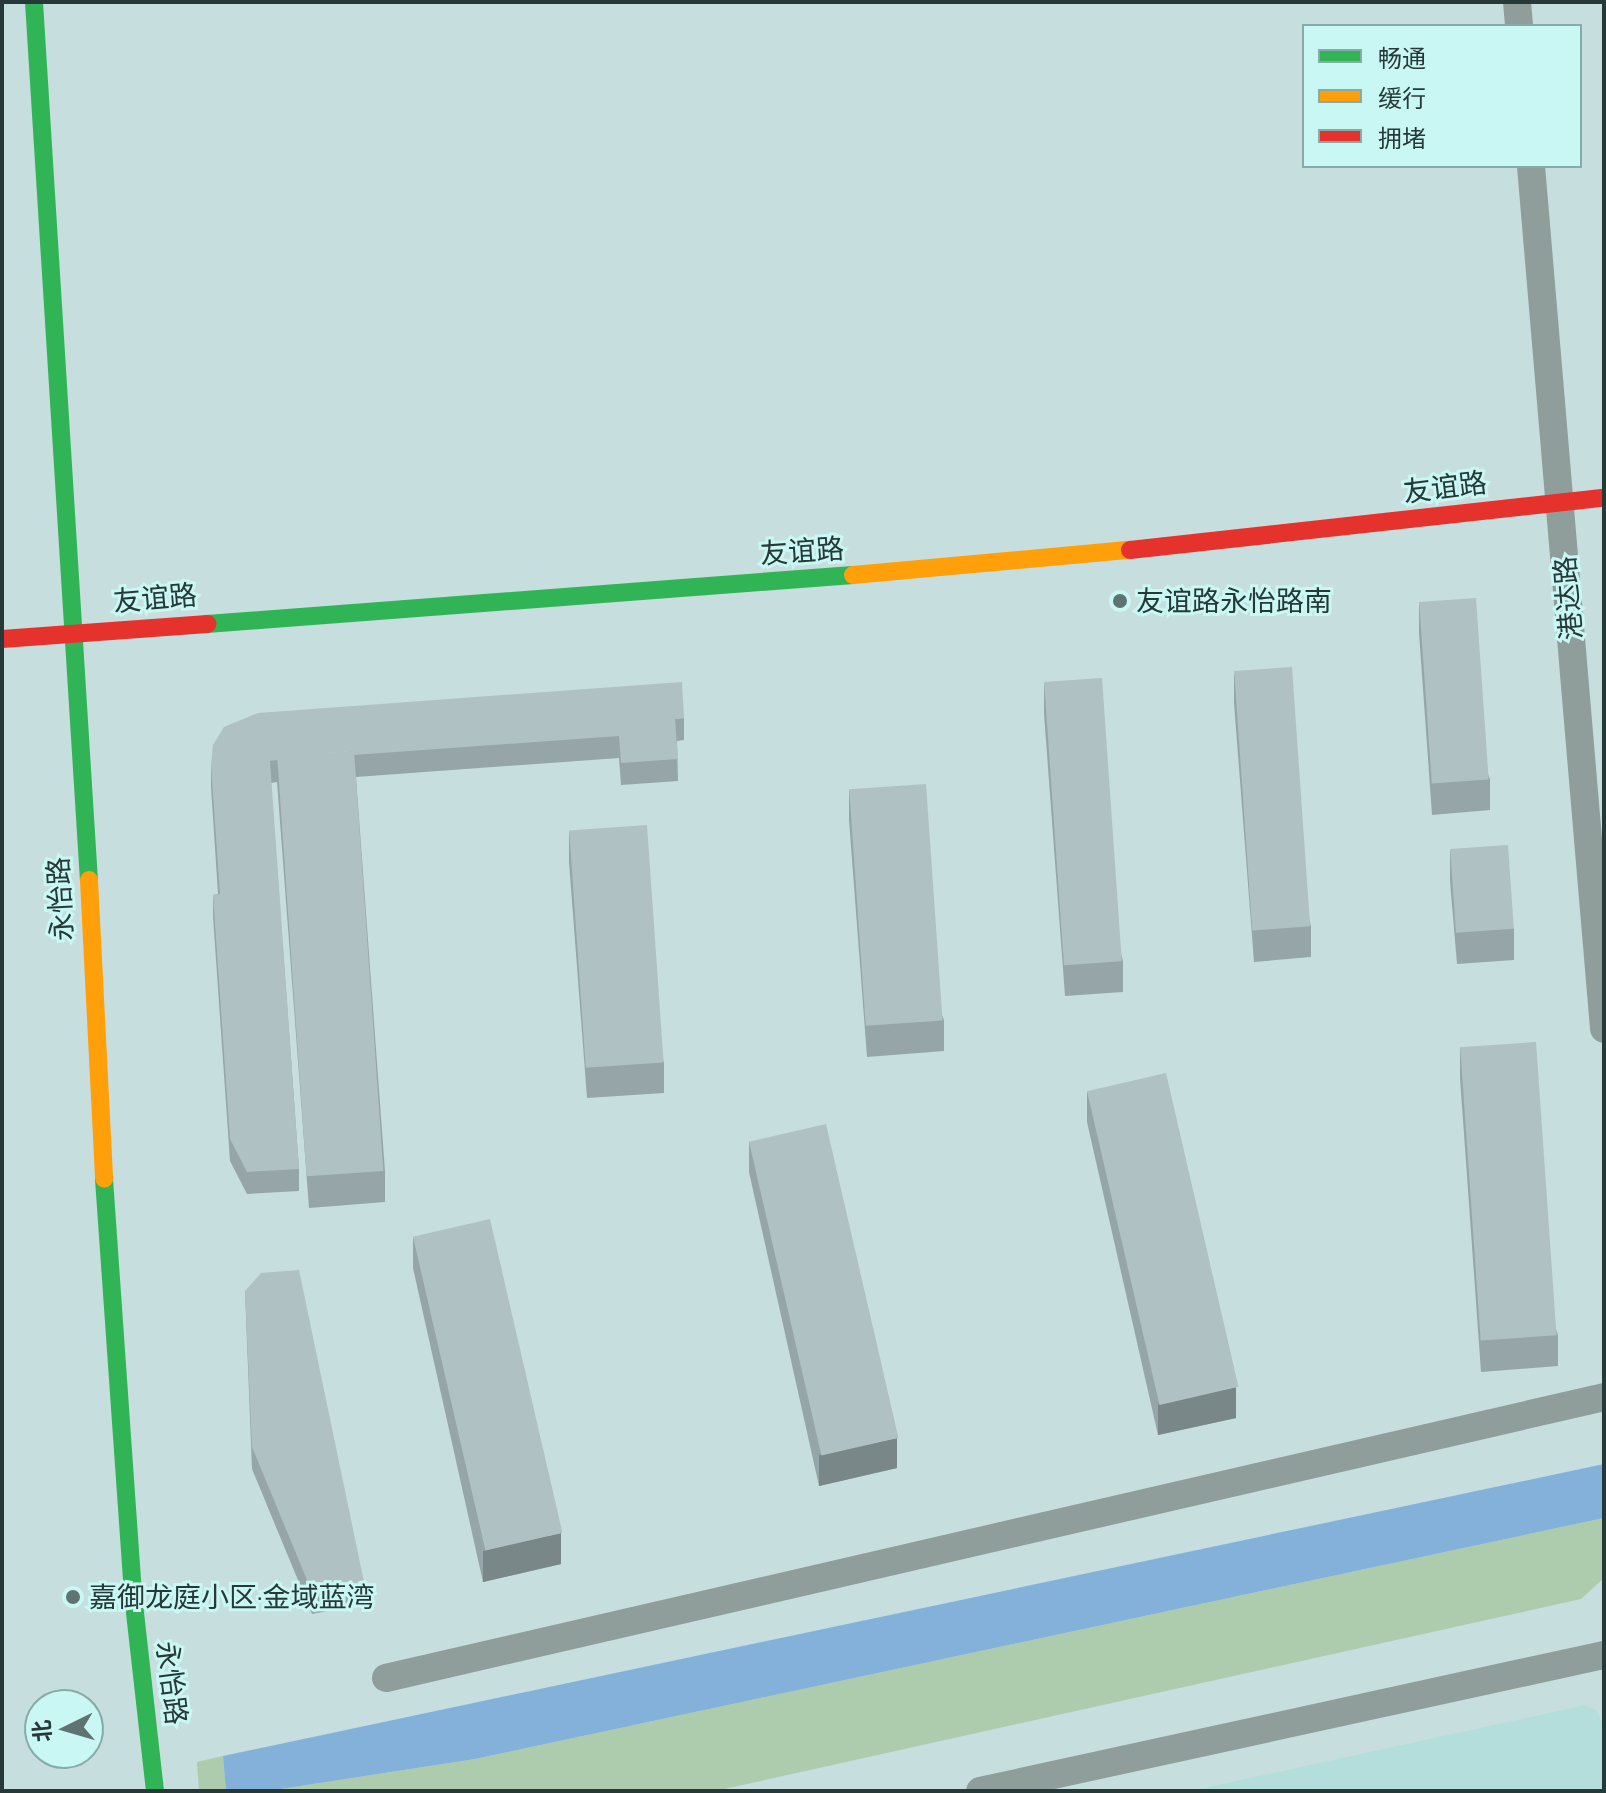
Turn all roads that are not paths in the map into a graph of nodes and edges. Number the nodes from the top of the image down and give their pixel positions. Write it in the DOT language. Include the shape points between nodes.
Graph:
graph roads {
  1 [pos="34,2"];
  2 [pos="1517,2"];
  3 [pos="1519,24"];
  4 [pos="1531,168"];
  5 [pos="1604,498"];
  6 [pos="1561,502"];
  7 [pos="76,633"];
  8 [pos="2,639"];
  9 [pos="1604,1029"];
  10 [pos="1604,1397"];
  11 [pos="1604,1655"];
  12 [pos="386,1678"];
  13 [pos="155,1791"];
  14 [pos="980,1791"];
  1 -- 7 [label="street, 永怡路"];
  2 -- 3 [label="street"];
  4 -- 6 [label="street, 港达路"];
  5 -- 6 [label="street, 友谊路"];
  6 -- 7 [label="street, 友谊路" via="1007,564"];
  6 -- 9 [label="street, 港达路"];
  7 -- 8 [label="street, 友谊路"];
  7 -- 13 [label="street, 永怡路" via="109,1250 133,1595"];
  10 -- 12 [label="street"];
  11 -- 14 [label="street"];
}
